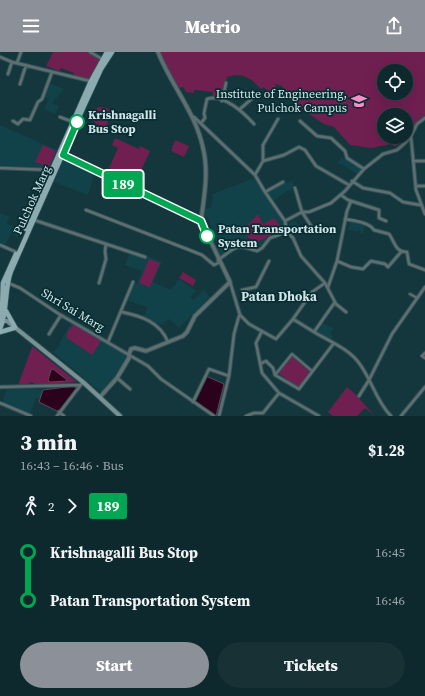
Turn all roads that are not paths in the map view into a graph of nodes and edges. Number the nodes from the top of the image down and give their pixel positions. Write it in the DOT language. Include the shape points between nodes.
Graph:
graph roads {
  1 [pos="21,52"];
  2 [pos="90,52"];
  3 [pos="108,52"];
  4 [pos="112,52"];
  5 [pos="158,52"];
  6 [pos="0,58"];
  7 [pos="102,59"];
  8 [pos="12,62"];
  9 [pos="17,63"];
  10 [pos="26,65"];
  11 [pos="52,72"];
  12 [pos="8,74"];
  13 [pos="93,82"];
  14 [pos="226,83"];
  15 [pos="20,84"];
  16 [pos="255,96"];
  17 [pos="222,101"];
  18 [pos="240,109"];
  19 [pos="190,114"];
  20 [pos="60,117"];
  21 [pos="425,118"];
  22 [pos="278,119"];
  23 [pos="13,121"];
  24 [pos="300,121"];
  25 [pos="73,122"];
  26 [pos="201,123"];
  27 [pos="254,124"];
  28 [pos="413,132"];
  29 [pos="403,144"];
  30 [pos="412,144"];
  31 [pos="63,155"];
  32 [pos="263,161"];
  33 [pos="413,161"];
  34 [pos="425,161"];
  35 [pos="0,168"];
  36 [pos="364,169"];
  37 [pos="54,170"];
  38 [pos="255,175"];
  39 [pos="352,181"];
  40 [pos="283,182"];
  41 [pos="349,185"];
  42 [pos="416,186"];
  43 [pos="425,186"];
  44 [pos="295,188"];
  45 [pos="264,192"];
  46 [pos="341,196"];
  47 [pos="351,201"];
  48 [pos="420,205"];
  49 [pos="86,210"];
  50 [pos="302,212"];
  51 [pos="425,214"];
  52 [pos="345,219"];
  53 [pos="34,220"];
  54 [pos="201,221"];
  55 [pos="285,221"];
  56 [pos="386,222"];
  57 [pos="287,232"];
  58 [pos="315,232"];
  59 [pos="106,244"];
  60 [pos="0,245"];
  61 [pos="16,252"];
  62 [pos="401,252"];
  63 [pos="145,257"];
  64 [pos="219,261"];
  65 [pos="269,261"];
  66 [pos="336,261"];
  67 [pos="425,270"];
  68 [pos="9,271"];
  69 [pos="133,282"];
  70 [pos="230,282"];
  71 [pos="3,283"];
  72 [pos="99,283"];
  73 [pos="325,283"];
  74 [pos="328,287"];
  75 [pos="242,290"];
  76 [pos="424,290"];
  77 [pos="410,294"];
  78 [pos="417,298"];
  79 [pos="335,302"];
  80 [pos="4,311"];
  81 [pos="122,312"];
  82 [pos="346,312"];
  83 [pos="61,315"];
  84 [pos="240,315"];
  85 [pos="293,318"];
  86 [pos="1,321"];
  87 [pos="15,328"];
  88 [pos="0,331"];
  89 [pos="262,331"];
  90 [pos="314,332"];
  91 [pos="49,334"];
  92 [pos="108,342"];
  93 [pos="168,342"];
  94 [pos="334,343"];
  95 [pos="425,353"];
  96 [pos="128,354"];
  97 [pos="425,358"];
  98 [pos="260,364"];
  99 [pos="312,371"];
  100 [pos="275,375"];
  101 [pos="229,376"];
  102 [pos="117,378"];
  103 [pos="369,380"];
  104 [pos="82,384"];
  105 [pos="0,387"];
  106 [pos="130,389"];
  107 [pos="425,389"];
  108 [pos="279,393"];
  109 [pos="359,396"];
  110 [pos="100,397"];
  111 [pos="193,402"];
  112 [pos="1,404"];
  113 [pos="0,408"];
  114 [pos="59,412"];
  115 [pos="117,415"];
  116 [pos="31,416"];
  117 [pos="57,416"];
  118 [pos="64,416"];
  119 [pos="214,416"];
  120 [pos="219,416"];
  121 [pos="246,416"];
  122 [pos="318,416"];
  123 [pos="391,416"];
  124 [pos="401,416"];
  1 -- 9 [label="street"];
  2 -- 7 [label="street"];
  3 -- 7 [label="main road, Pulchok Marg"];
  4 -- 13 [label="main road, Pulchok Marg"];
  5 -- 19 [label="street"];
  6 -- 8 [label="street"];
  7 -- 13 [label="main road, Pulchok Marg"];
  8 -- 9 [label="street"];
  8 -- 12 [label="street"];
  9 -- 10 [label="street"];
  10 -- 11 [label="street"];
  10 -- 15 [label="street"];
  11 -- 13 [label="street"];
  11 -- 23 [label="street" via="42,99 30,120 23,119 18,124"];
  13 -- 25 [label="main road, Pulchok Marg"];
  13 -- 31 [label="main road, Pulchok Marg"];
  14 -- 17 [label="street"];
  16 -- 18 [label="street"];
  17 -- 18 [label="street"];
  17 -- 26 [label="street" via="207,99 205,118"];
  18 -- 27 [label="street"];
  19 -- 26 [label="street"];
  19 -- 54 [label="street" via="203,148 206,164"];
  20 -- 25 [label="street"];
  21 -- 28 [label="street" via="417,124"];
  22 -- 32 [label="street" via="263,145"];
  24 -- 36 [label="street" via="317,136 331,138 345,150 347,158"];
  25 -- 37 [label="main road, Pulchok Marg"];
  26 -- 38 [label="street"];
  29 -- 36 [label="street" via="397,150 383,154"];
  30 -- 33 [label="street"];
  31 -- 37 [label="main road, Pulchok Marg"];
  31 -- 54 [label="street"];
  32 -- 38 [label="street"];
  32 -- 41 [label="street" via="280,157 299,147 305,150 316,166"];
  33 -- 34 [label="street"];
  33 -- 42 [label="street"];
  35 -- 37 [label="street"];
  36 -- 39 [label="street"];
  37 -- 53 [label="main road, Pulchok Marg"];
  37 -- 61 [label="main road, Pulchok Marg"];
  38 -- 45 [label="street"];
  39 -- 41 [label="street"];
  39 -- 48 [label="street" via="363,188 390,193 403,202"];
  40 -- 45 [label="street"];
  41 -- 46 [label="street"];
  42 -- 43 [label="street"];
  42 -- 48 [label="street"];
  44 -- 50 [label="street"];
  45 -- 55 [label="street"];
  46 -- 47 [label="street"];
  46 -- 50 [label="street" via="331,203 309,212"];
  47 -- 52 [label="street"];
  47 -- 56 [label="street" via="379,210 379,218"];
  48 -- 51 [label="street"];
  49 -- 64 [label="street" via="202,255 214,265"];
  50 -- 55 [label="street"];
  50 -- 58 [label="street"];
  52 -- 62 [label="street" via="389,234"];
  52 -- 66 [label="street"];
  53 -- 59 [label="street"];
  53 -- 68 [label="main road, Pulchok Marg"];
  54 -- 64 [label="street"];
  55 -- 57 [label="street"];
  57 -- 64 [label="street" via="270,238 257,251 241,246 235,247"];
  57 -- 73 [label="street" via="293,238 301,256"];
  59 -- 63 [label="street"];
  59 -- 72 [label="street" via="106,259"];
  60 -- 61 [label="street"];
  61 -- 68 [label="main road, Pulchok Marg"];
  62 -- 66 [label="street" via="388,267 371,261 363,270"];
  62 -- 67 [label="street" via="406,252 411,267"];
  64 -- 70 [label="street"];
  65 -- 75 [label="street" via="256,287"];
  66 -- 74 [label="street"];
  68 -- 71 [label="main road"];
  69 -- 81 [label="street"];
  70 -- 84 [label="street"];
  70 -- 93 [label="street" via="195,316 183,336"];
  71 -- 80 [label="main road"];
  71 -- 83 [label="street, Shri Sai Marg" via="20,288"];
  73 -- 74 [label="street"];
  73 -- 85 [label="street" via="312,292"];
  74 -- 79 [label="street"];
  76 -- 78 [label="street"];
  77 -- 78 [label="street"];
  78 -- 103 [label="street" via="392,334"];
  79 -- 82 [label="street"];
  79 -- 90 [label="street"];
  80 -- 86 [label="main road"];
  80 -- 87 [label="main road"];
  81 -- 92 [label="street"];
  81 -- 93 [label="street" via="138,315 155,324 165,333"];
  83 -- 91 [label="street"];
  83 -- 92 [label="street, Shri Sai Marg"];
  84 -- 89 [label="street"];
  84 -- 101 [label="street" via="234,334"];
  85 -- 89 [label="street" via="276,339"];
  85 -- 90 [label="street"];
  86 -- 87 [label="main road"];
  86 -- 88 [label="main road"];
  87 -- 88 [label="main road"];
  87 -- 104 [label="main road"];
  89 -- 98 [label="street" via="256,343"];
  90 -- 94 [label="street"];
  92 -- 96 [label="street, Shri Sai Marg"];
  93 -- 96 [label="street" via="146,351 133,348"];
  94 -- 99 [label="street"];
  94 -- 103 [label="street" via="354,357"];
  95 -- 97 [label="street" via="422,356"];
  96 -- 102 [label="street" via="129,358"];
  96 -- 111 [label="street, Shri Sai Marg" via="148,366 161,379"];
  98 -- 100 [label="street" via="266,361 273,368"];
  98 -- 108 [label="street" via="262,373"];
  99 -- 100 [label="street" via="300,390"];
  99 -- 100 [label="street" via="292,354"];
  101 -- 111 [label="street" via="209,369"];
  101 -- 120 [label="street"];
  102 -- 106 [label="street"];
  102 -- 110 [label="street"];
  103 -- 109 [label="street"];
  103 -- 123 [label="street" via="383,408"];
  104 -- 105 [label="street"];
  104 -- 110 [label="main road"];
  104 -- 114 [label="street"];
  107 -- 124 [label="street"];
  108 -- 121 [label="street" via="263,413"];
  108 -- 122 [label="street"];
  110 -- 115 [label="main road"];
  111 -- 119 [label="street, Shri Sai Marg"];
  112 -- 113 [label="street"];
  112 -- 116 [label="street"];
  114 -- 117 [label="street"];
  114 -- 118 [label="street"];
}
